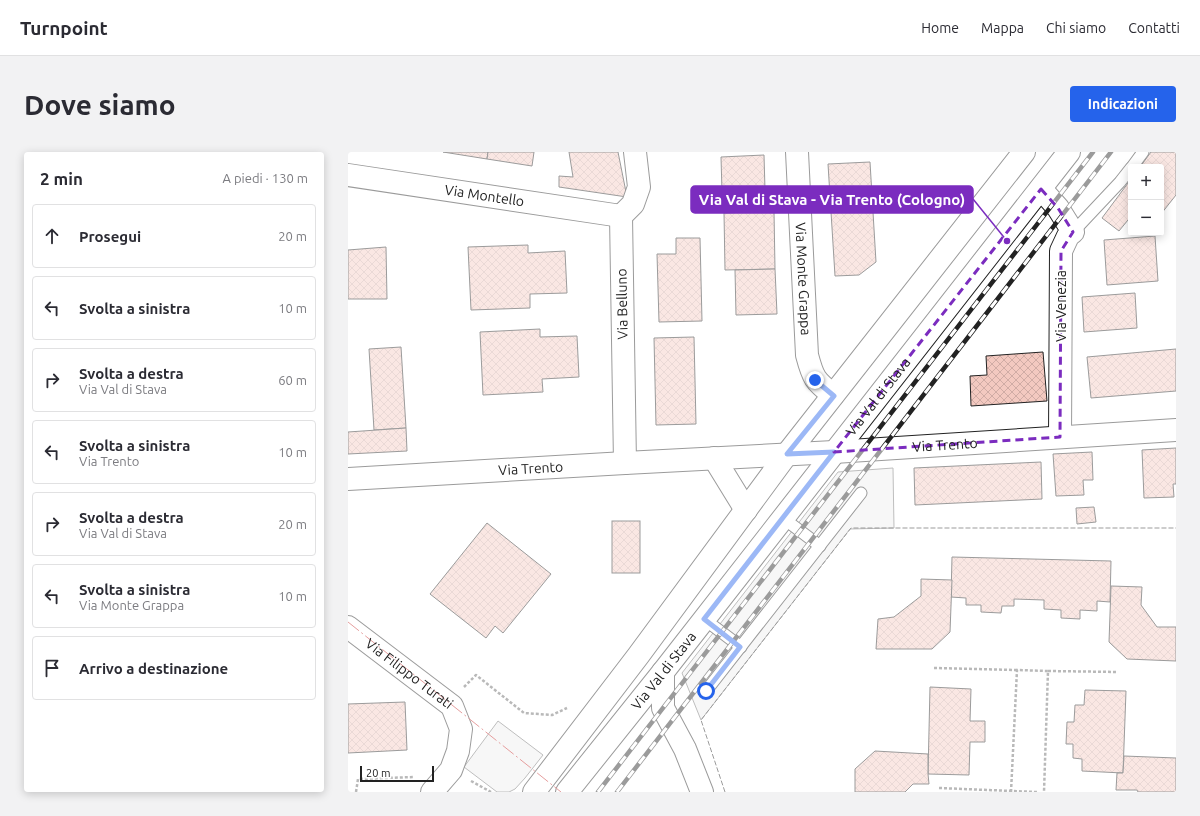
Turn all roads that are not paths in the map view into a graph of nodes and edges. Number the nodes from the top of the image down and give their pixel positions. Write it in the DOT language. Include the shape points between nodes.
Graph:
graph roads {
  1 [pos="635,152"];
  2 [pos="797,152"];
  3 [pos="1024,152"];
  4 [pos="1069,152"];
  5 [pos="1143,152"];
  6 [pos="1135,164"];
  7 [pos="1128,173"];
  8 [pos="348,175"];
  9 [pos="1041,189"];
  10 [pos="621,216"];
  11 [pos="1073,232"];
  12 [pos="834,396"];
  13 [pos="1176,430"];
  14 [pos="1060,438"];
  15 [pos="834,452"];
  16 [pos="787,454"];
  17 [pos="714,458"];
  18 [pos="625,463"];
  19 [pos="348,479"];
  20 [pos="861,493"];
  21 [pos="746,510"];
  22 [pos="783,518"];
  23 [pos="820,546"];
  24 [pos="704,619"];
  25 [pos="348,627"];
  26 [pos="740,647"];
  27 [pos="663,672"];
  28 [pos="706,691"];
  29 [pos="425,784"];
  30 [pos="534,792"];
  31 [pos="567,792"];
  32 [pos="702,792"];
  1 -- 10 [label="street" via="639,187 633,204"];
  2 -- 12 [label="street, Via Monte Grappa" via="807,355 815,380"];
  3 -- 12 [label="street, Via Val di Stava"];
  4 -- 9 [label="street, Via Val di Stava"];
  5 -- 6 [label="lane"];
  7 -- 11 [label="lane"];
  8 -- 10 [label="street, Via Montello"];
  9 -- 11 [label="street" via="1058,208"];
  9 -- 15 [label="street, Via Val di Stava"];
  10 -- 18 [label="street, Via Belluno"];
  11 -- 14 [label="street, Via Venezia" via="1068,236 1061,251"];
  12 -- 16 [label="street, Via Val di Stava"];
  13 -- 14 [label="street, Via Trento"];
  14 -- 15 [label="street, Via Trento"];
  15 -- 16 [label="street, Via Trento"];
  15 -- 22 [label="street, Via Val di Stava"];
  16 -- 17 [label="street, Via Trento"];
  16 -- 21 [label="street, Via Val di Stava"];
  17 -- 18 [label="street, Via Trento"];
  17 -- 21 [label="street"];
  18 -- 19 [label="street, Via Trento"];
  20 -- 23 [label="lane"];
  21 -- 30 [label="street, Via Val di Stava"];
  22 -- 23 [label="lane"];
  22 -- 24 [label="street, Via Val di Stava"];
  23 -- 26 [label="lane"];
  24 -- 26 [label="lane"];
  24 -- 27 [label="street, Via Val di Stava"];
  25 -- 29 [label="street, Via Filippo Turati" via="452,706 461,729 458,751 451,770"];
  26 -- 28 [label="lane"];
  27 -- 31 [label="street, Via Val di Stava"];
  27 -- 32 [label="street" via="663,708 685,749"];
}
